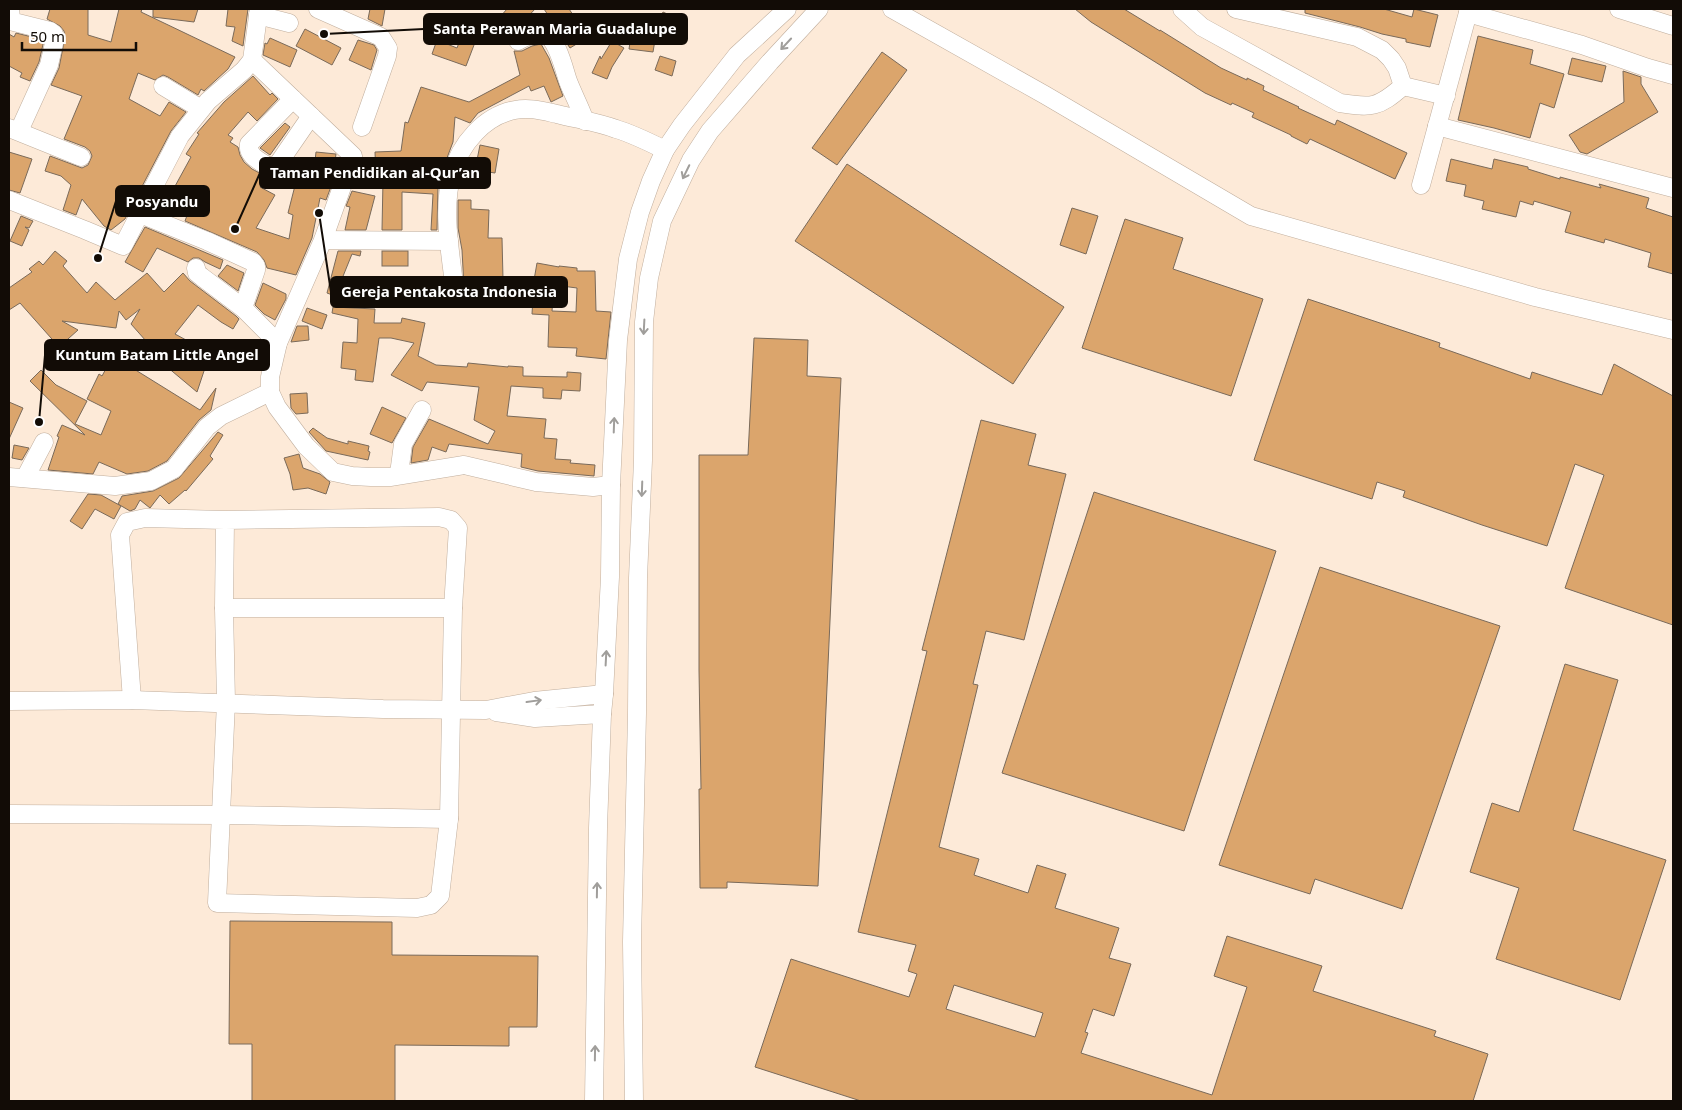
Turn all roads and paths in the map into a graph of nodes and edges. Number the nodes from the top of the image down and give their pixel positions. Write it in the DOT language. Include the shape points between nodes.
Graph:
graph roads {
  1 [pos="10,9"];
  2 [pos="318,9"];
  3 [pos="786,9"];
  4 [pos="819,9"];
  5 [pos="892,9"];
  6 [pos="1182,9"];
  7 [pos="1236,9"];
  8 [pos="1619,9"];
  9 [pos="1468,11"];
  10 [pos="258,12"];
  11 [pos="289,23"];
  12 [pos="1673,26"];
  13 [pos="518,41"];
  14 [pos="252,60"];
  15 [pos="1673,75"];
  16 [pos="163,86"];
  17 [pos="1403,86"];
  18 [pos="1446,96"];
  19 [pos="293,99"];
  20 [pos="201,109"];
  21 [pos="311,116"];
  22 [pos="586,120"];
  23 [pos="362,126"];
  24 [pos="1438,126"];
  25 [pos="14,129"];
  26 [pos="665,150"];
  27 [pos="81,157"];
  28 [pos="1421,184"];
  29 [pos="1673,188"];
  30 [pos="9,200"];
  31 [pos="140,214"];
  32 [pos="323,240"];
  33 [pos="449,242"];
  34 [pos="196,268"];
  35 [pos="454,284"];
  36 [pos="243,308"];
  37 [pos="1673,330"];
  38 [pos="278,343"];
  39 [pos="270,392"];
  40 [pos="422,410"];
  41 [pos="44,442"];
  42 [pos="399,474"];
  43 [pos="17,477"];
  44 [pos="611,485"];
  45 [pos="225,520"];
  46 [pos="610,577"];
  47 [pos="638,578"];
  48 [pos="224,608"];
  49 [pos="453,608"];
  50 [pos="604,694"];
  51 [pos="132,700"];
  52 [pos="9,701"];
  53 [pos="226,702"];
  54 [pos="451,710"];
  55 [pos="486,710"];
  56 [pos="602,714"];
  57 [pos="9,814"];
  58 [pos="222,815"];
  59 [pos="449,819"];
  60 [pos="594,1101"];
  61 [pos="634,1101"];
  1 -- 25 [label="street" via="14,22 50,31 55,39 49,65"];
  2 -- 23 [label="street" via="381,37 386,44 387,56"];
  3 -- 26 [label="street" via="732,60"];
  4 -- 47 [label="street, one-way" via="710,130 662,220 649,278 644,322"];
  5 -- 37 [label="street" via="1251,216 1535,297"];
  6 -- 17 [label="street" via="1202,27 1340,103 1376,105"];
  7 -- 17 [label="street" via="1357,37 1382,50 1391,59 1398,68"];
  8 -- 12 [label="street"];
  9 -- 15 [label="street"];
  9 -- 18 [label="street"];
  10 -- 11 [label="street"];
  10 -- 14 [label="street"];
  13 -- 22 [label="street" via="536,32 550,37"];
  14 -- 19 [label="street"];
  14 -- 20 [label="street"];
  16 -- 20 [label="street"];
  17 -- 18 [label="street"];
  18 -- 24 [label="street"];
  19 -- 21 [label="street"];
  19 -- 21 [label="street" via="249,144 249,151 254,157 269,167 278,164"];
  20 -- 31 [label="street" via="180,136"];
  21 -- 32 [label="street" via="353,156"];
  22 -- 26 [label="street" via="615,128"];
  22 -- 33 [label="street" via="532,109 516,110 486,122 461,152 452,174 448,196"];
  24 -- 28 [label="street"];
  24 -- 29 [label="street"];
  25 -- 27 [label="street"];
  44 -- 26 [label="street, one-way" via="618,340 628,259 640,212"];
  30 -- 31 [label="street" via="123,246"];
  31 -- 36 [label="street" via="253,262 256,270"];
  32 -- 33 [label="street"];
  32 -- 38 [label="street"];
  33 -- 35 [label="street"];
  34 -- 36 [label="street" via="197,273"];
  36 -- 38 [label="street"];
  38 -- 39 [label="street"];
  39 -- 42 [label="street" via="306,446 333,472 371,477"];
  39 -- 43 [label="street" via="221,416 207,427 174,469 151,481 114,486"];
  40 -- 42 [label="street" via="402,444"];
  41 -- 43 [label="street"];
  42 -- 44 [label="street" via="464,466 536,482 593,488"];
  44 -- 46 [label="street"];
  45 -- 48 [label="street"];
  45 -- 49 [label="street" via="439,517 450,520 458,528"];
  45 -- 51 [label="street" via="145,518 127,522 120,535"];
  46 -- 47 [label="street"];
  50 -- 46 [label="street, one-way"];
  47 -- 61 [label="street" via="632,942"];
  48 -- 49 [label="street"];
  48 -- 53 [label="street"];
  49 -- 54 [label="street"];
  55 -- 50 [label="street, one-way"];
  50 -- 56 [label="street"];
  51 -- 52 [label="street"];
  51 -- 53 [label="street"];
  53 -- 54 [label="street"];
  53 -- 58 [label="street"];
  54 -- 55 [label="street"];
  54 -- 59 [label="street"];
  55 -- 56 [label="street" via="535,718"];
  60 -- 56 [label="street, one-way"];
  57 -- 58 [label="street"];
  58 -- 59 [label="street"];
  58 -- 59 [label="street" via="217,904 417,908 432,905 440,896"];
}
